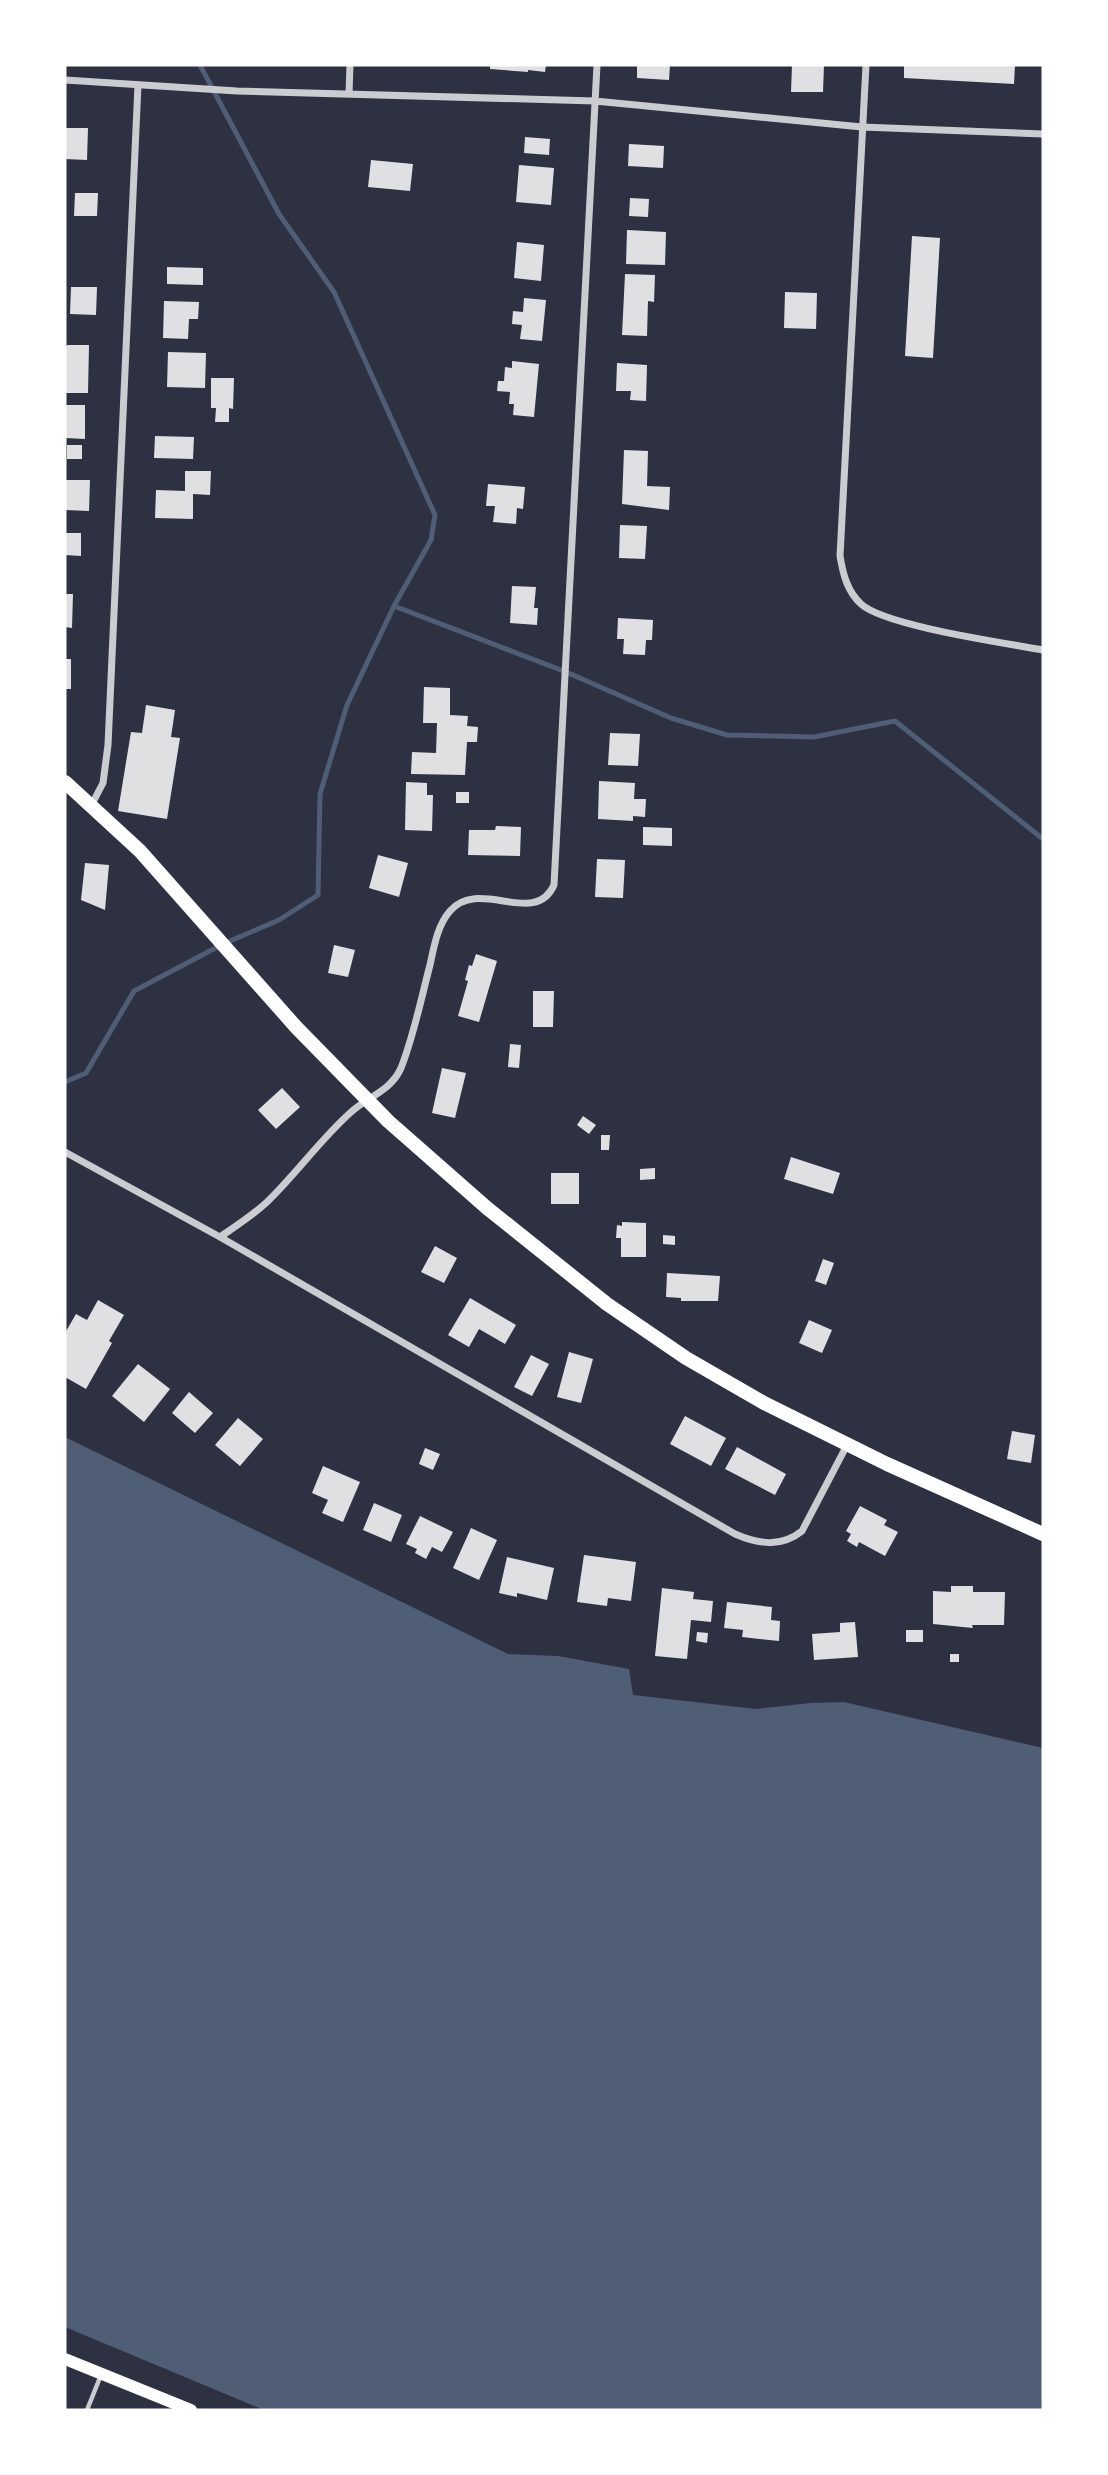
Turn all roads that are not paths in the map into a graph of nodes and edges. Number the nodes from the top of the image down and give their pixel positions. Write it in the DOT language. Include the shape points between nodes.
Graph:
graph roads {
  1 [pos="350,65"];
  2 [pos="597,65"];
  3 [pos="866,65"];
  4 [pos="65,80"];
  5 [pos="138,85"];
  6 [pos="349,94"];
  7 [pos="595,101"];
  8 [pos="862,127"];
  9 [pos="1043,134"];
  10 [pos="1043,650"];
  11 [pos="65,782"];
  12 [pos="92,804"];
  13 [pos="367,1100"];
  14 [pos="65,1152"];
  15 [pos="220,1237"];
  16 [pos="847,1445"];
  17 [pos="1043,1534"];
  18 [pos="65,2359"];
  19 [pos="102,2374"];
  20 [pos="87,2410"];
  21 [pos="191,2410"];
  1 -- 6 [label="street"];
  2 -- 7 [label="street"];
  3 -- 8 [label="street"];
  4 -- 5 [label="street"];
  5 -- 6 [label="street"];
  5 -- 12 [label="street" via="108,745 103,783"];
  6 -- 7 [label="street"];
  7 -- 8 [label="street"];
  7 -- 13 [label="street" via="554,885 544,898 531,904 471,897 451,910 439,929 398,1074"];
  8 -- 9 [label="street"];
  8 -- 10 [label="street" via="840,556 843,576 862,606 876,613"];
  11 -- 12 [label="main road"];
  12 -- 13 [label="main road"];
  13 -- 15 [label="street" via="350,1112 269,1200"];
  13 -- 16 [label="main road" via="478,1200 607,1304 730,1385"];
  14 -- 15 [label="street"];
  15 -- 16 [label="street" via="751,1541 782,1542 802,1531"];
  16 -- 17 [label="main road"];
  18 -- 19 [label="main road"];
  19 -- 20 [label="lane"];
  19 -- 21 [label="main road"];
}
